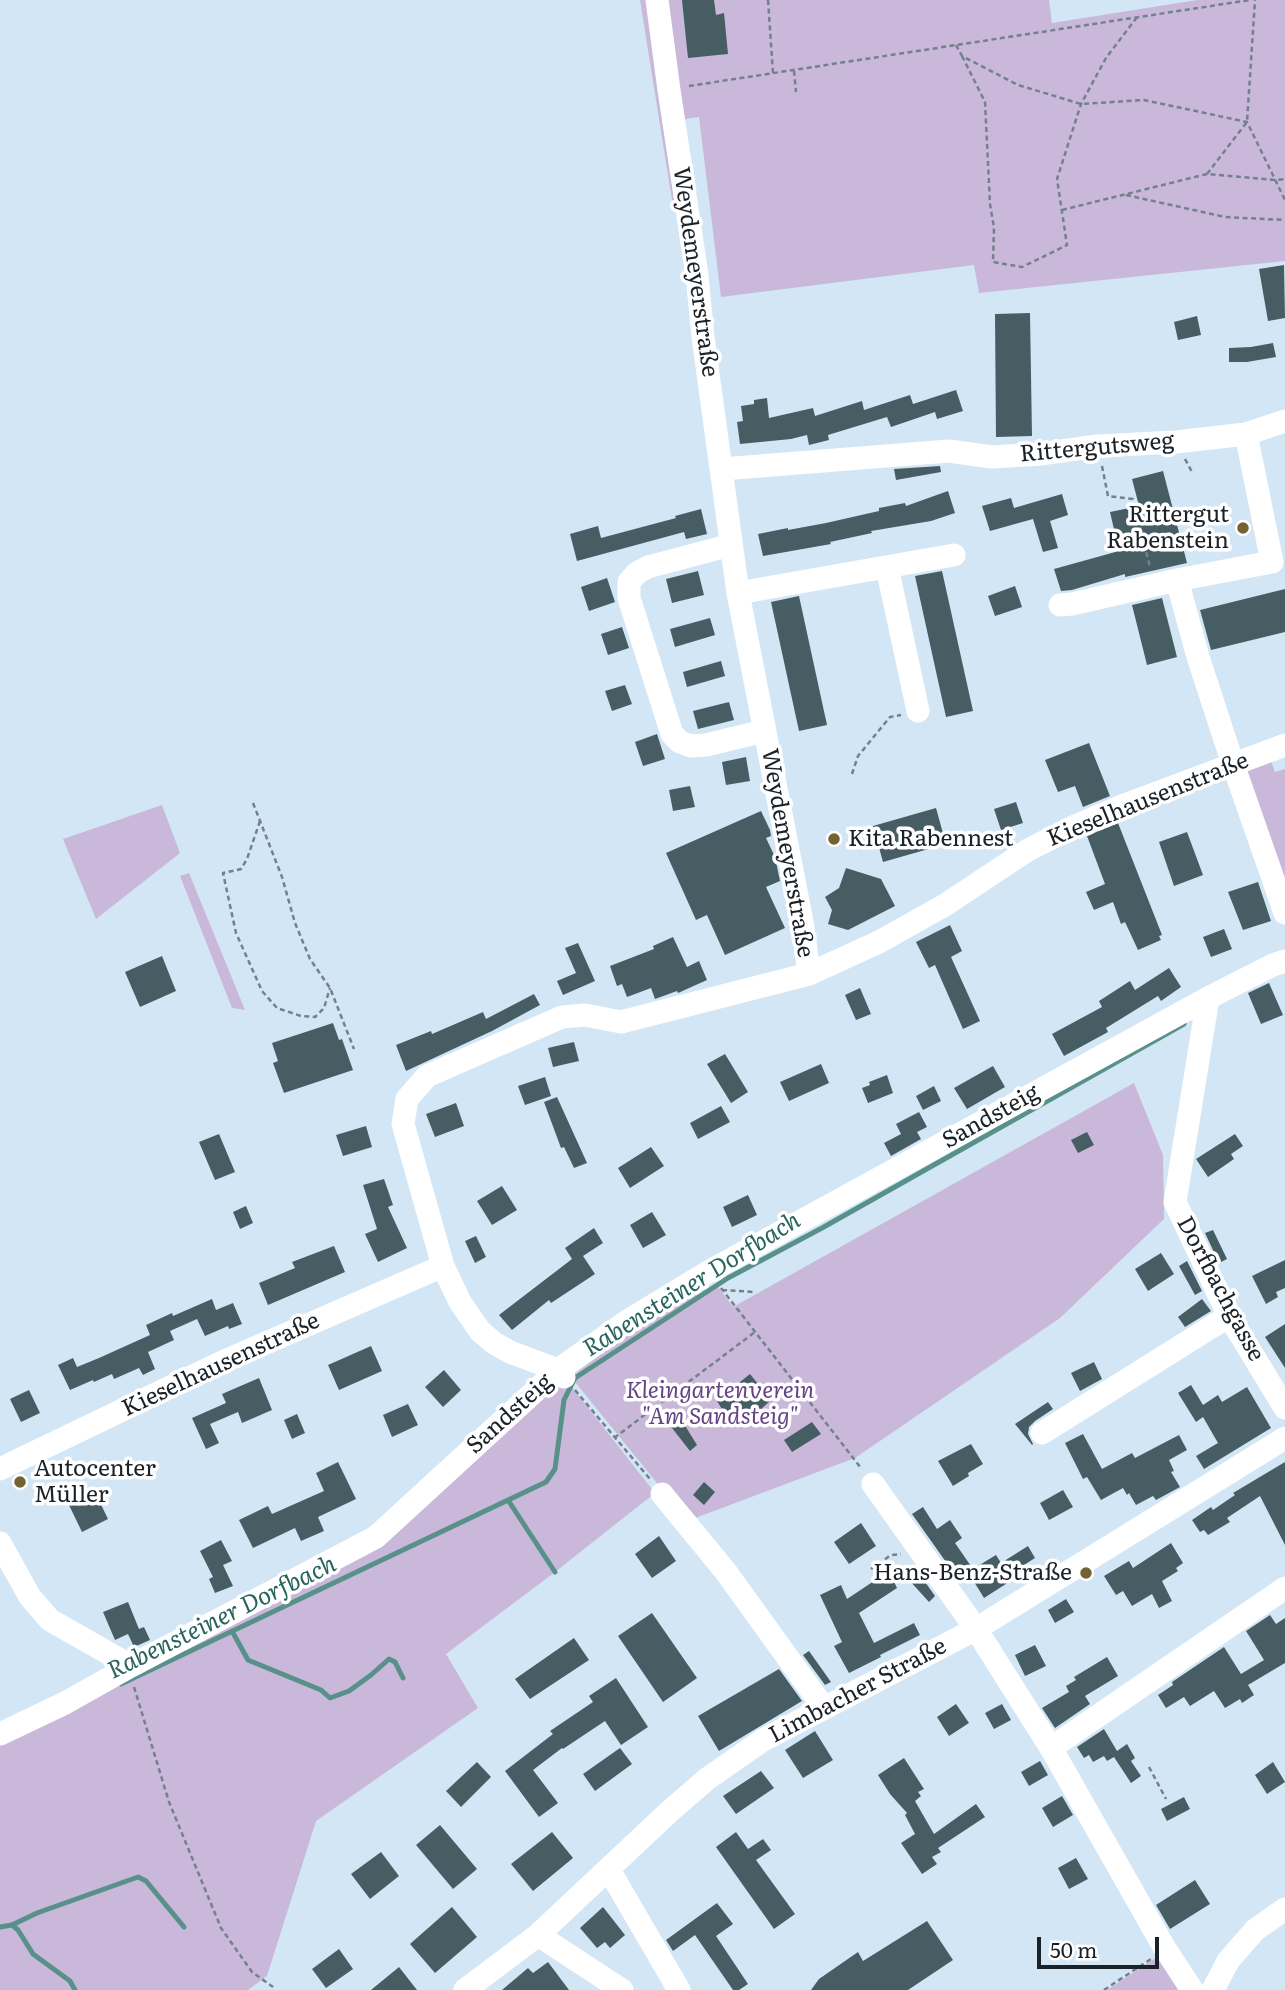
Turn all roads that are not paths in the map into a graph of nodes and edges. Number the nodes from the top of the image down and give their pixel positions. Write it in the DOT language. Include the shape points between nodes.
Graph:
graph roads {
  1 [pos="657,0"];
  2 [pos="1285,421"];
  3 [pos="1246,434"];
  4 [pos="722,470"];
  5 [pos="731,545"];
  6 [pos="954,555"];
  7 [pos="887,567"];
  8 [pos="1177,580"];
  9 [pos="738,593"];
  10 [pos="1060,604"];
  11 [pos="918,711"];
  12 [pos="764,731"];
  13 [pos="1285,745"];
  14 [pos="1233,764"];
  15 [pos="1285,913"];
  16 [pos="1285,961"];
  17 [pos="809,974"];
  18 [pos="1208,998"];
  19 [pos="443,1266"];
  20 [pos="1229,1316"];
  21 [pos="566,1380"];
  22 [pos="1285,1408"];
  23 [pos="1042,1433"];
  24 [pos="1285,1438"];
  25 [pos="0,1469"];
  26 [pos="873,1484"];
  27 [pos="662,1494"];
  28 [pos="0,1543"];
  29 [pos="1285,1588"];
  30 [pos="976,1629"];
  31 [pos="132,1675"];
  32 [pos="824,1708"];
  33 [pos="0,1734"];
  34 [pos="1051,1748"];
  35 [pos="609,1870"];
  36 [pos="1285,1909"];
  37 [pos="538,1935"];
  38 [pos="465,1990"];
  39 [pos="622,1990"];
  40 [pos="679,1990"];
  41 [pos="1192,1990"];
  42 [pos="1213,1990"];
  1 -- 4 [label="street, Weydemeyerstraße"];
  2 -- 3 [label="street, Rittergutsweg"];
  3 -- 4 [label="street, Rittergutsweg" via="1040,454 992,457 949,451"];
  3 -- 8 [label="street" via="1272,562"];
  4 -- 5 [label="street, Weydemeyerstraße"];
  5 -- 9 [label="street, Weydemeyerstraße"];
  5 -- 12 [label="street, Weydemeyerstraße" via="648,566 629,582 629,598 672,734 680,742 706,745"];
  6 -- 7 [label="street"];
  7 -- 9 [label="street"];
  7 -- 11 [label="street"];
  8 -- 10 [label="street"];
  8 -- 14 [label="street"];
  9 -- 12 [label="street, Weydemeyerstraße"];
  12 -- 17 [label="street, Weydemeyerstraße"];
  13 -- 14 [label="street, Kieselhausenstraße"];
  14 -- 15 [label="street"];
  14 -- 17 [label="street, Kieselhausenstraße" via="1073,827 879,942"];
  16 -- 18 [label="street, Sandsteig"];
  17 -- 19 [label="street, Kieselhausenstraße" via="621,1022 562,1017 428,1076 407,1099 403,1124"];
  18 -- 20 [label="street, Dorfbachgasse" via="1175,1202"];
  18 -- 21 [label="street, Sandsteig" via="708,1272 629,1320"];
  19 -- 21 [label="street, Kieselhausenstraße" via="480,1331"];
  19 -- 25 [label="street, Kieselhausenstraße" via="220,1363"];
  20 -- 22 [label="street, Dorfbachgasse"];
  20 -- 23 [label="street"];
  21 -- 31 [label="street, Sandsteig" via="376,1537"];
  24 -- 30 [label="street, Limbacher Straße"];
  26 -- 30 [label="street"];
  27 -- 32 [label="street" via="726,1572"];
  28 -- 31 [label="street" via="30,1597 50,1620"];
  29 -- 34 [label="street"];
  30 -- 32 [label="street, Limbacher Straße"];
  30 -- 34 [label="street"];
  31 -- 33 [label="street, Sandsteig"];
  32 -- 35 [label="street, Limbacher Straße" via="763,1740 707,1779"];
  34 -- 41 [label="street"];
  35 -- 37 [label="street, Limbacher Straße"];
  35 -- 40 [label="street"];
  36 -- 42 [label="street" via="1255,1930 1228,1961"];
  37 -- 38 [label="street, Limbacher Straße"];
  37 -- 39 [label="street"];
}
